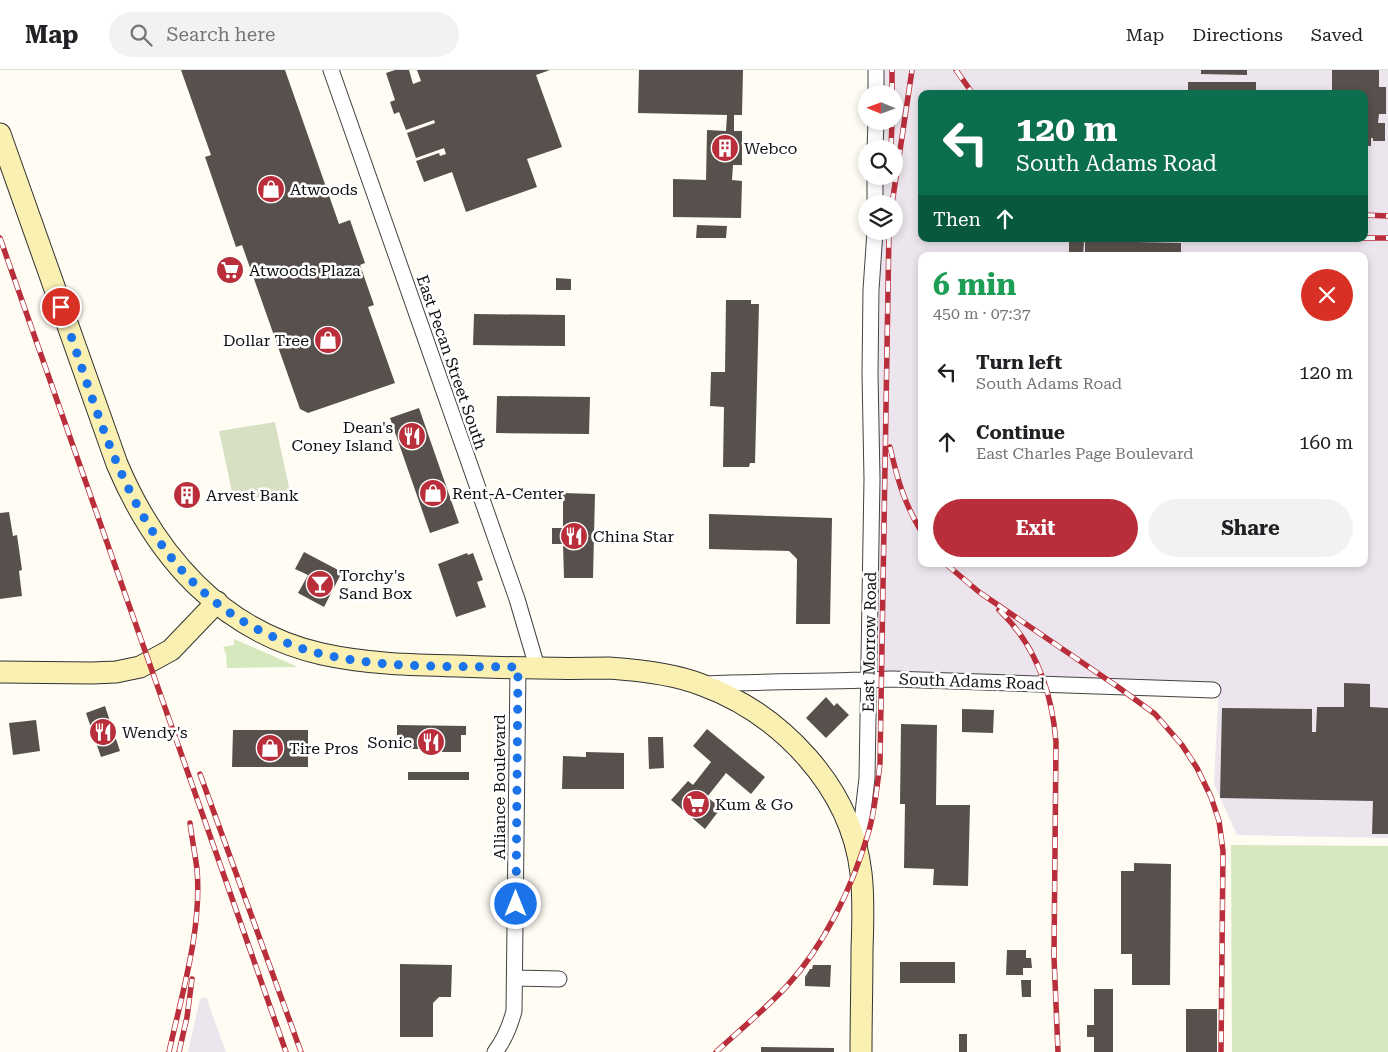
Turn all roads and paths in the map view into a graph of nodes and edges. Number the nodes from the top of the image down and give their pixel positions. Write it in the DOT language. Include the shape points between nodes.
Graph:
graph roads {
  1 [pos="331,70"];
  2 [pos="876,70"];
  3 [pos="876,85"];
  4 [pos="0,134"];
  5 [pos="875,240"];
  6 [pos="217,602"];
  7 [pos="527,667"];
  8 [pos="0,672"];
  9 [pos="868,680"];
  10 [pos="701,684"];
  11 [pos="1213,690"];
  12 [pos="858,855"];
  13 [pos="516,978"];
  14 [pos="559,979"];
  15 [pos="494,1052"];
  16 [pos="861,1052"];
  1 -- 7 [label="street, East Pecan Street South" via="514,590"];
  2 -- 3 [label="street"];
  4 -- 6 [label="main road, South Adams Road" via="128,489 168,554"];
  5 -- 9 [label="street, East Morrow Road"];
  6 -- 7 [label="main road, South Adams Road" via="274,638 322,654 391,664"];
  6 -- 8 [label="main road" via="171,650 140,667 116,672"];
  7 -- 10 [label="main road, South Adams Road" via="636,670"];
  7 -- 13 [label="street, Alliance Boulevard"];
  9 -- 10 [label="street, South Adams Road"];
  9 -- 11 [label="street, South Adams Road"];
  9 -- 12 [label="street, East Morrow Road" via="867,778"];
  10 -- 12 [label="main road, South Adams Road" via="765,719 817,769 848,822"];
  12 -- 16 [label="main road, East Morrow Road" via="863,913"];
  13 -- 14 [label="street"];
  13 -- 15 [label="street, Alliance Boulevard" via="510,1027"];
}
